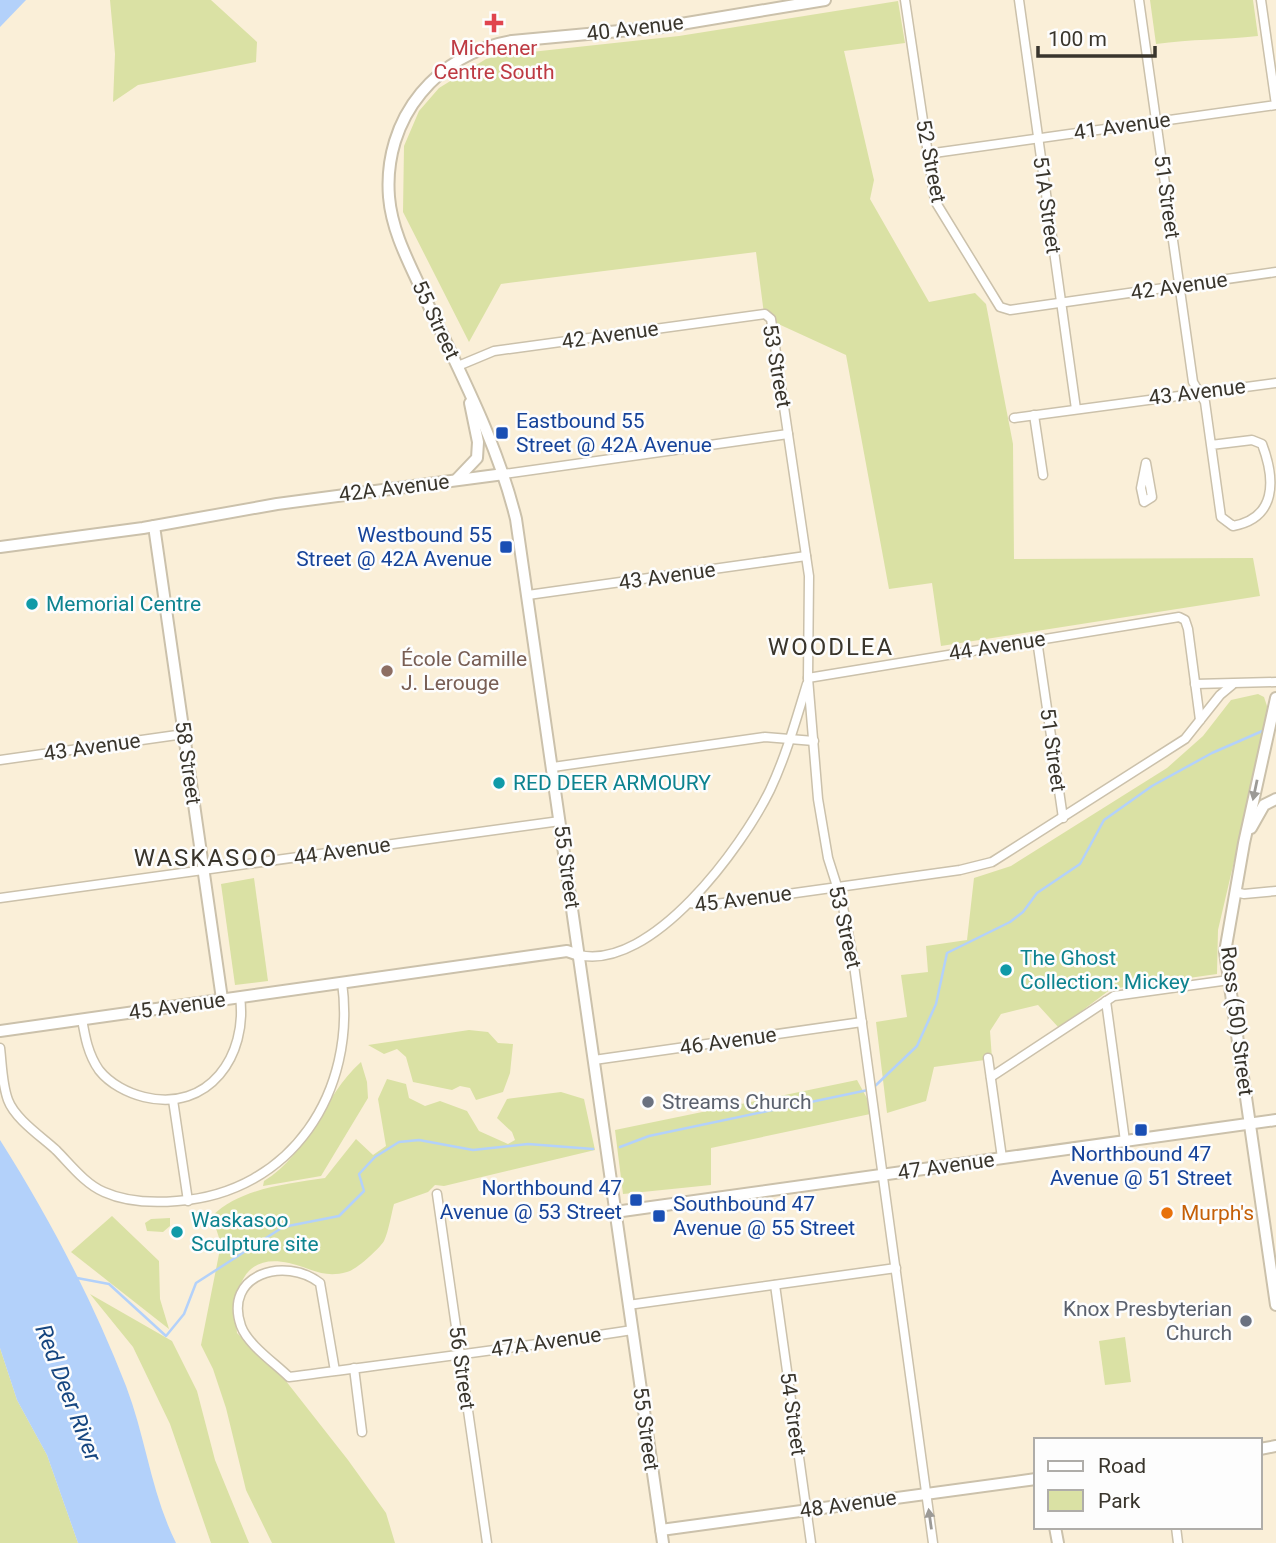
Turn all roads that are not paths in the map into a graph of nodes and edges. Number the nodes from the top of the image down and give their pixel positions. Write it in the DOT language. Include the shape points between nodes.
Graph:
graph roads {
  1 [pos="825,0"];
  2 [pos="905,0"];
  3 [pos="1018,0"];
  4 [pos="1139,0"];
  5 [pos="1261,0"];
  6 [pos="487,47"];
  7 [pos="1276,105"];
  8 [pos="1157,121"];
  9 [pos="1038,138"];
  10 [pos="928,154"];
  11 [pos="1276,272"];
  12 [pos="1180,286"];
  13 [pos="1061,302"];
  14 [pos="1000,307"];
  15 [pos="765,314"];
  16 [pos="457,366"];
  17 [pos="1276,383"];
  18 [pos="467,386"];
  19 [pos="1199,393"];
  20 [pos="1076,409"];
  21 [pos="1034,415"];
  22 [pos="1014,418"];
  23 [pos="788,435"];
  24 [pos="1211,445"];
  25 [pos="504,474"];
  26 [pos="1043,475"];
  27 [pos="457,480"];
  28 [pos="154,526"];
  29 [pos="0,547"];
  30 [pos="806,556"];
  31 [pos="528,595"];
  32 [pos="1037,640"];
  33 [pos="808,678"];
  34 [pos="1276,682"];
  35 [pos="1195,684"];
  36 [pos="1232,685"];
  37 [pos="1276,698"];
  38 [pos="1200,720"];
  39 [pos="184,734"];
  40 [pos="791,738"];
  41 [pos="814,741"];
  42 [pos="0,760"];
  43 [pos="553,768"];
  44 [pos="1276,799"];
  45 [pos="1063,818"];
  46 [pos="560,821"];
  47 [pos="1244,843"];
  48 [pos="203,870"];
  49 [pos="837,887"];
  50 [pos="1276,891"];
  51 [pos="1235,892"];
  52 [pos="0,898"];
  53 [pos="689,902"];
  54 [pos="579,955"];
  55 [pos="1229,980"];
  56 [pos="342,982"];
  57 [pos="240,997"];
  58 [pos="222,999"];
  59 [pos="1106,1000"];
  60 [pos="82,1019"];
  61 [pos="862,1022"];
  62 [pos="0,1031"];
  63 [pos="0,1048"];
  64 [pos="988,1058"];
  65 [pos="594,1060"];
  66 [pos="991,1077"];
  67 [pos="173,1100"];
  68 [pos="1276,1120"];
  69 [pos="1250,1124"];
  70 [pos="1125,1141"];
  71 [pos="1002,1158"];
  72 [pos="883,1175"];
  73 [pos="437,1194"];
  74 [pos="188,1201"];
  75 [pos="615,1212"];
  76 [pos="896,1268"];
  77 [pos="775,1285"];
  78 [pos="628,1305"];
  79 [pos="1276,1305"];
  80 [pos="632,1330"];
  81 [pos="460,1354"];
  82 [pos="354,1368"];
  83 [pos="335,1371"];
  84 [pos="362,1432"];
  85 [pos="1034,1479"];
  86 [pos="927,1494"];
  87 [pos="806,1510"];
  88 [pos="661,1530"];
  89 [pos="487,1543"];
  90 [pos="663,1543"];
  91 [pos="811,1543"];
  92 [pos="933,1543"];
  1 -- 6 [label="street, 40 Avenue" via="663,27"];
  2 -- 10 [label="street, 52 Street"];
  3 -- 9 [label="street, 51A Street"];
  4 -- 8 [label="street, 51 Street"];
  5 -- 7 [label="street"];
  6 -- 16 [label="street, 55 Street" via="446,68 411,107 396,138 388,177 399,239"];
  7 -- 8 [label="street, 41 Avenue"];
  8 -- 9 [label="street, 41 Avenue"];
  8 -- 12 [label="street, 51 Street"];
  9 -- 10 [label="street, 41 Avenue"];
  9 -- 13 [label="street, 51A Street"];
  10 -- 14 [label="street, 52 Street" via="936,203"];
  11 -- 12 [label="street, 42 Avenue"];
  12 -- 13 [label="street, 42 Avenue"];
  12 -- 19 [label="street, 51 Street"];
  13 -- 14 [label="street, 42 Avenue" via="1010,310"];
  13 -- 20 [label="street, 51A Street"];
  15 -- 16 [label="street, 42 Avenue" via="494,351"];
  15 -- 23 [label="street, 53 Street" via="772,323"];
  16 -- 18 [label="street, 55 Street"];
  17 -- 19 [label="street, 43 Avenue"];
  18 -- 25 [label="street, 55 Street"];
  18 -- 27 [label="street" via="478,454"];
  19 -- 20 [label="street, 43 Avenue"];
  19 -- 24 [label="street, 51 Street" via="1205,402"];
  20 -- 21 [label="street, 43 Avenue"];
  21 -- 22 [label="street, 43 Avenue"];
  21 -- 26 [label="street"];
  23 -- 25 [label="street, 42A Avenue"];
  23 -- 30 [label="street, 53 Street"];
  24 -- 24 [label="street, 51 Street" via="1223,521 1237,525 1258,517 1272,493 1262,444 1252,440"];
  25 -- 27 [label="street, 42A Avenue"];
  25 -- 31 [label="street, 55 Street"];
  27 -- 28 [label="street, 42A Avenue"];
  28 -- 29 [label="street, 42A Avenue"];
  28 -- 39 [label="street, 58 Street"];
  30 -- 31 [label="street, 43 Avenue"];
  30 -- 33 [label="street, 53 Street" via="811,605"];
  31 -- 43 [label="street, 55 Street"];
  32 -- 33 [label="street, 44 Avenue"];
  32 -- 35 [label="street, 44 Avenue" via="1176,617 1185,621"];
  32 -- 45 [label="street, 51 Street"];
  33 -- 40 [label="street"];
  33 -- 41 [label="street, 53 Street"];
  34 -- 36 [label="street"];
  35 -- 36 [label="street"];
  35 -- 38 [label="street"];
  36 -- 38 [label="street, 45 Avenue"];
  37 -- 47 [label="street, Ross (50) Street, one-way"];
  38 -- 45 [label="street, 45 Avenue" via="1185,739"];
  39 -- 42 [label="street, 43 Avenue"];
  39 -- 48 [label="street, 58 Street"];
  40 -- 41 [label="street"];
  40 -- 43 [label="street" via="765,737"];
  40 -- 53 [label="street" via="752,821"];
  41 -- 49 [label="street, 53 Street" via="822,821"];
  43 -- 46 [label="street, 55 Street"];
  44 -- 47 [label="street" via="1261,809"];
  45 -- 49 [label="street, 45 Avenue" via="984,865"];
  46 -- 48 [label="street, 44 Avenue"];
  46 -- 54 [label="street, 55 Street"];
  47 -- 51 [label="street, Ross (50) Street"];
  48 -- 52 [label="street, 44 Avenue"];
  48 -- 58 [label="street, 58 Street"];
  49 -- 53 [label="street, 45 Avenue" via="709,905"];
  49 -- 61 [label="street, 53 Street" via="850,937"];
  50 -- 51 [label="street"];
  51 -- 55 [label="street, Ross (50) Street" via="1226,940"];
  53 -- 54 [label="street, 45 Avenue" via="630,949 596,957"];
  54 -- 56 [label="street, 45 Avenue" via="567,951"];
  54 -- 65 [label="street, 55 Street"];
  55 -- 59 [label="street"];
  55 -- 69 [label="street, Ross (50) Street"];
  56 -- 57 [label="street, 45 Avenue"];
  56 -- 74 [label="street" via="341,1059 333,1086 311,1127 260,1174 225,1191"];
  57 -- 58 [label="street, 45 Avenue"];
  57 -- 67 [label="street" via="240,1034 228,1065 201,1090"];
  58 -- 60 [label="street, 45 Avenue"];
  59 -- 66 [label="street"];
  59 -- 70 [label="street"];
  60 -- 62 [label="street, 45 Avenue"];
  60 -- 67 [label="street" via="92,1057 108,1079 139,1096"];
  61 -- 65 [label="street, 46 Avenue"];
  61 -- 72 [label="street, 53 Street"];
  63 -- 74 [label="street" via="11,1106 88,1181 103,1192 132,1199"];
  64 -- 66 [label="street"];
  65 -- 75 [label="street, 55 Street"];
  66 -- 71 [label="street"];
  67 -- 74 [label="street"];
  68 -- 69 [label="street, 47 Avenue"];
  69 -- 70 [label="street, 47 Avenue"];
  69 -- 79 [label="street, Ross (50) Street"];
  70 -- 71 [label="street, 47 Avenue"];
  71 -- 72 [label="street, 47 Avenue"];
  72 -- 75 [label="street, 47 Avenue"];
  72 -- 76 [label="street, 53 Street"];
  73 -- 81 [label="street, 56 Street"];
  75 -- 78 [label="street, 55 Street"];
  76 -- 77 [label="street"];
  76 -- 86 [label="street, 53 Street"];
  77 -- 78 [label="street"];
  77 -- 87 [label="street, 54 Street"];
  78 -- 80 [label="street, 55 Street"];
  80 -- 81 [label="street, 47A Avenue"];
  80 -- 88 [label="street, 55 Street"];
  81 -- 82 [label="street, 47A Avenue"];
  81 -- 89 [label="street, 56 Street"];
  82 -- 83 [label="street, 47A Avenue"];
  82 -- 84 [label="street"];
  83 -- 83 [label="street" via="320,1283 297,1271 279,1269 250,1281 239,1309 246,1334 289,1377"];
  85 -- 86 [label="street, 48 Avenue"];
  86 -- 87 [label="street, 48 Avenue"];
  92 -- 86 [label="street, 53 Street, one-way"];
  87 -- 88 [label="street, 48 Avenue"];
  87 -- 91 [label="street, 54 Street"];
  88 -- 90 [label="street, 55 Street"];
}
